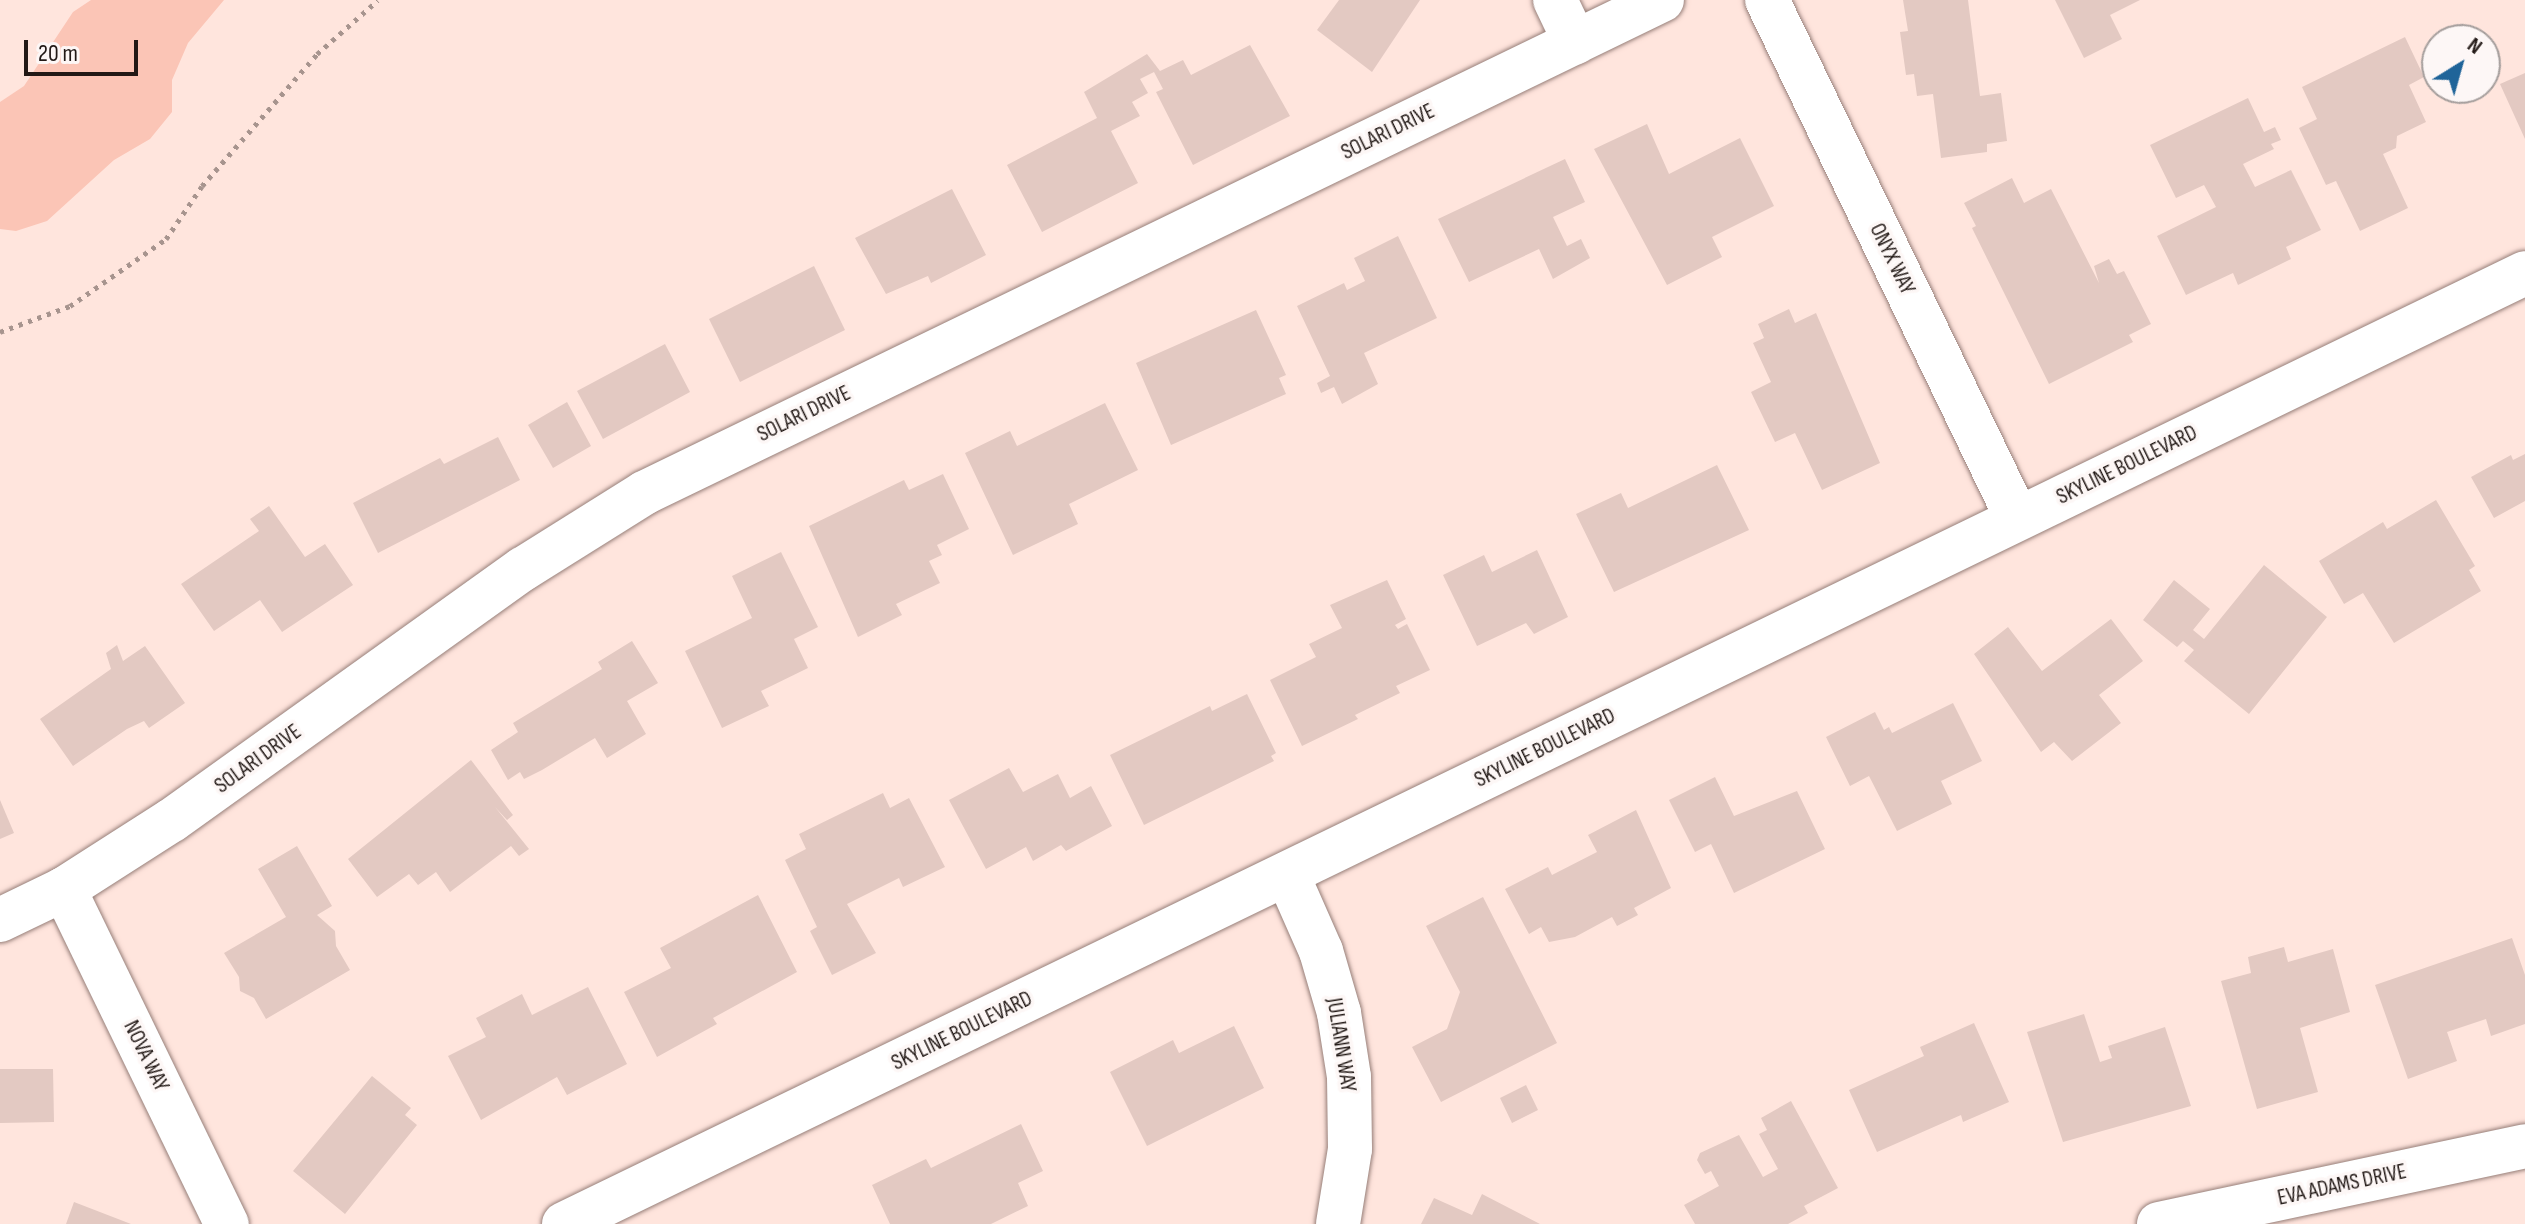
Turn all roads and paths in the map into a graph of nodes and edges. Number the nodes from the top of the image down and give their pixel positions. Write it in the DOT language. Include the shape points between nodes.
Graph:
graph roads {
  1 [pos="378,0"];
  2 [pos="1555,0"];
  3 [pos="1662,0"];
  4 [pos="1767,0"];
  5 [pos="1575,42"];
  6 [pos="2525,273"];
  7 [pos="0,332"];
  8 [pos="2017,518"];
  9 [pos="1287,874"];
  10 [pos="64,889"];
  11 [pos="0,920"];
  12 [pos="2525,1146"];
  13 [pos="227,1224"];
  14 [pos="564,1224"];
  15 [pos="1338,1224"];
  16 [pos="2159,1224"];
  1 -- 7 [label="path" via="308,65 202,186 166,239 70,306"];
  2 -- 5 [label="street"];
  3 -- 5 [label="street, SOLARI DRIVE"];
  4 -- 8 [label="street, ONYX WAY"];
  5 -- 10 [label="street, SOLARI DRIVE" via="644,493 523,569 172,820"];
  6 -- 8 [label="street, SKYLINE BOULEVARD"];
  8 -- 9 [label="street, SKYLINE BOULEVARD"];
  9 -- 14 [label="street, SKYLINE BOULEVARD"];
  9 -- 15 [label="street, JULIANN WAY" via="1321,951 1339,1013 1349,1077 1350,1149"];
  10 -- 11 [label="street, SOLARI DRIVE"];
  10 -- 13 [label="street, NOVA WAY"];
  12 -- 16 [label="street, EVA ADAMS DRIVE"];
}
